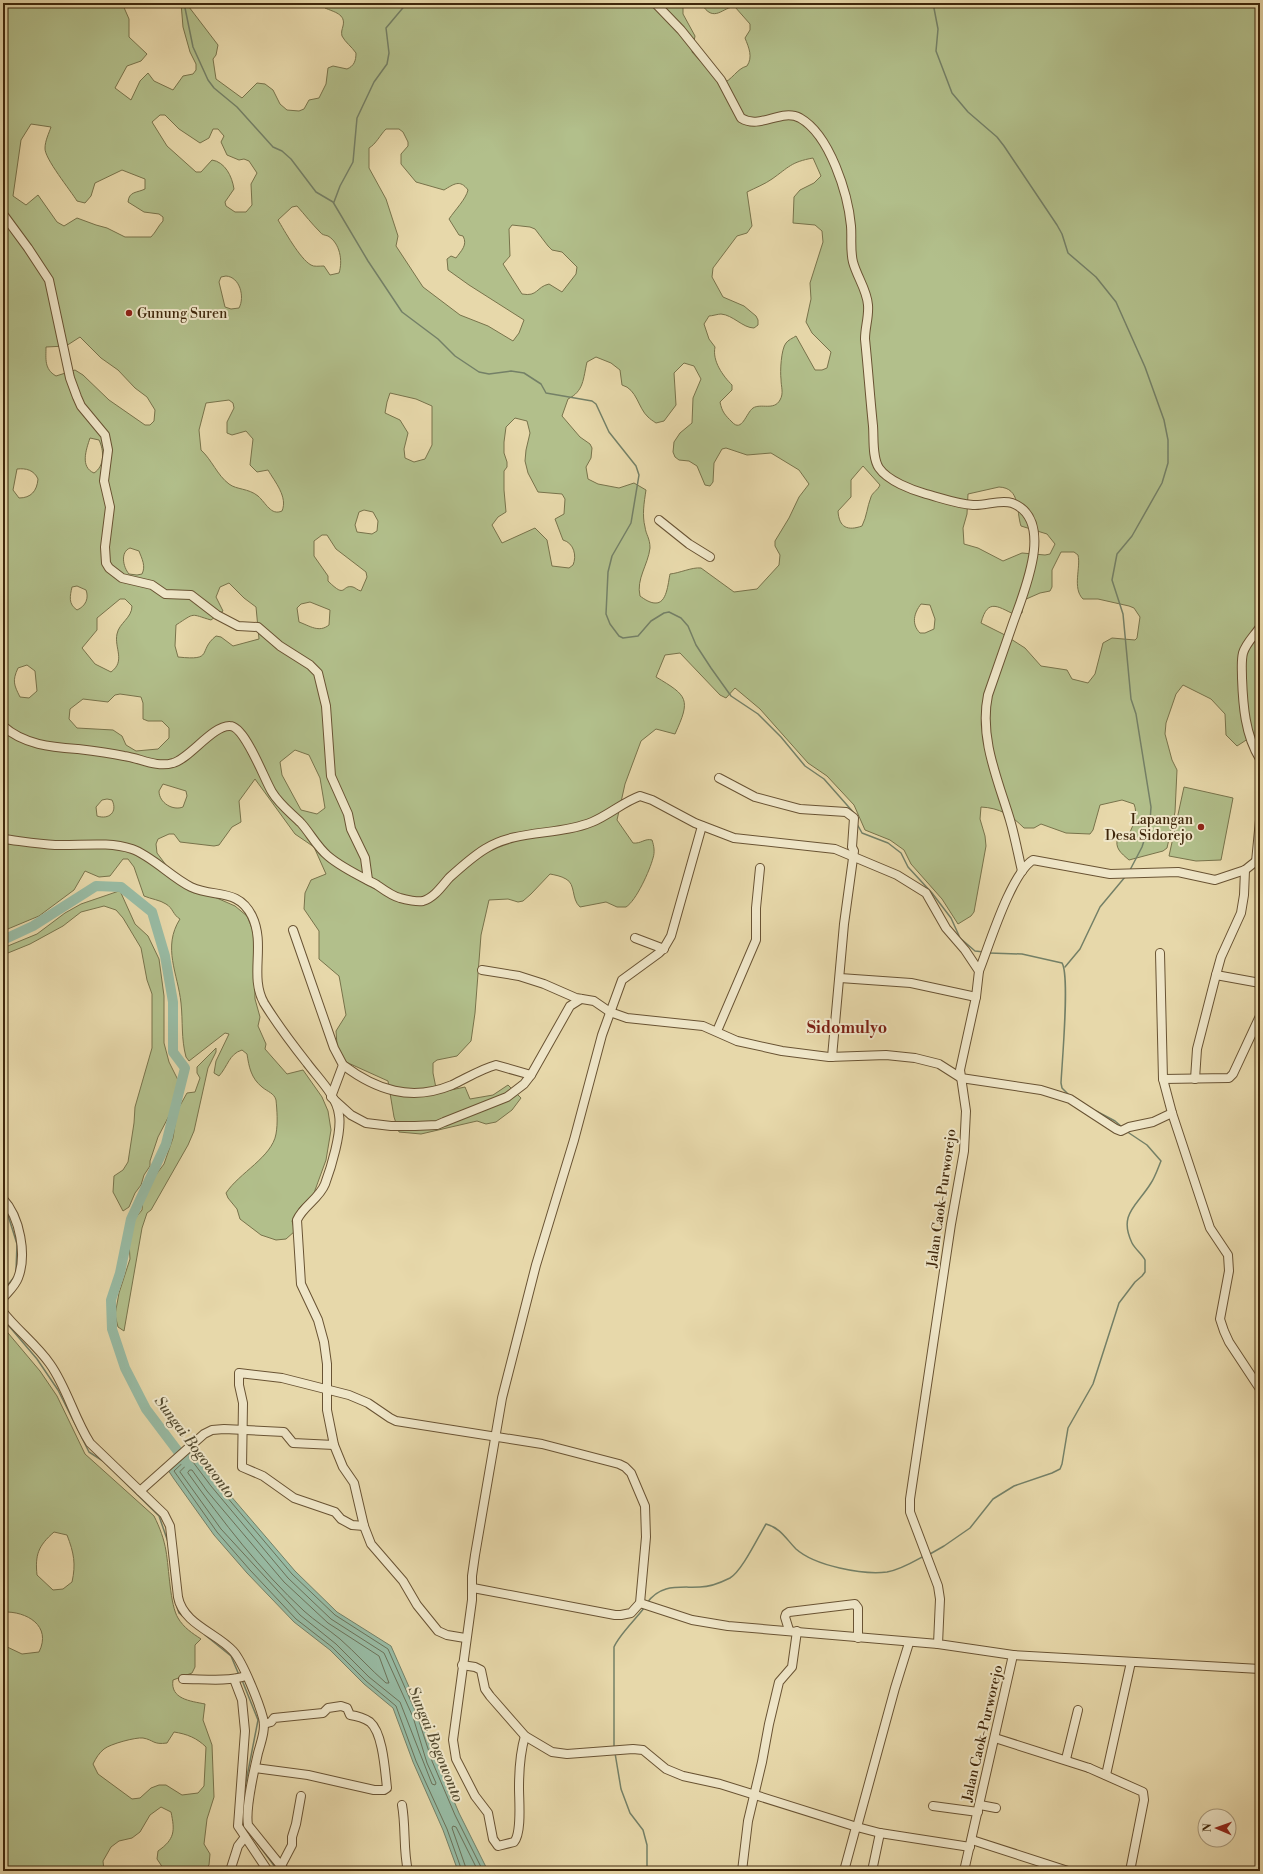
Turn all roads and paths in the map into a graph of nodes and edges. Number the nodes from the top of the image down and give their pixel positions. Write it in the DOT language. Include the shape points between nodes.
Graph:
graph roads {
  1 [pos="655,3"];
  2 [pos="3,214"];
  3 [pos="659,520"];
  4 [pos="710,557"];
  5 [pos="1260,627"];
  6 [pos="3,726"];
  7 [pos="1260,759"];
  8 [pos="719,778"];
  9 [pos="1260,820"];
  10 [pos="702,826"];
  11 [pos="3,839"];
  12 [pos="853,857"];
  13 [pos="1258,860"];
  14 [pos="760,868"];
  15 [pos="1245,870"];
  16 [pos="1022,871"];
  17 [pos="368,880"];
  18 [pos="293,930"];
  19 [pos="635,938"];
  20 [pos="664,949"];
  21 [pos="1160,953"];
  22 [pos="482,970"];
  23 [pos="979,971"];
  24 [pos="1216,976"];
  25 [pos="840,978"];
  26 [pos="1260,983"];
  27 [pos="575,997"];
  28 [pos="976,997"];
  29 [pos="610,1012"];
  30 [pos="1260,1016"];
  31 [pos="718,1031"];
  32 [pos="832,1057"];
  33 [pos="343,1065"];
  34 [pos="531,1075"];
  35 [pos="961,1078"];
  36 [pos="1163,1079"];
  37 [pos="1195,1079"];
  38 [pos="332,1095"];
  39 [pos="1172,1113"];
  40 [pos="3,1199"];
  41 [pos="3,1298"];
  42 [pos="3,1312"];
  43 [pos="326,1389"];
  44 [pos="1260,1389"];
  45 [pos="243,1429"];
  46 [pos="495,1438"];
  47 [pos="334,1445"];
  48 [pos="140,1491"];
  49 [pos="364,1526"];
  50 [pos="473,1588"];
  51 [pos="642,1604"];
  52 [pos="793,1630"];
  53 [pos="466,1638"];
  54 [pos="858,1638"];
  55 [pos="910,1643"];
  56 [pos="938,1644"];
  57 [pos="1013,1656"];
  58 [pos="1131,1662"];
  59 [pos="462,1665"];
  60 [pos="1260,1669"];
  61 [pos="183,1678"];
  62 [pos="240,1678"];
  63 [pos="1078,1710"];
  64 [pos="264,1724"];
  65 [pos="524,1736"];
  66 [pos="995,1738"];
  67 [pos="1066,1760"];
  68 [pos="255,1768"];
  69 [pos="1106,1775"];
  70 [pos="755,1795"];
  71 [pos="301,1796"];
  72 [pos="402,1805"];
  73 [pos="933,1806"];
  74 [pos="979,1808"];
  75 [pos="996,1808"];
  76 [pos="856,1827"];
  77 [pos="880,1833"];
  78 [pos="245,1837"];
  79 [pos="971,1843"];
  80 [pos="283,1869"];
  81 [pos="1052,1869"];
  82 [pos="230,1871"];
  83 [pos="268,1871"];
  84 [pos="408,1871"];
  85 [pos="742,1871"];
  86 [pos="844,1871"];
  87 [pos="872,1871"];
  88 [pos="964,1871"];
  89 [pos="1068,1871"];
  90 [pos="1130,1871"];
  1 -- 16 [label="street" via="681,30 721,80 741,118 758,121 780,115 799,118 816,133 836,166 844,188 851,226 853,263 866,294 868,306 865,339 878,466 888,476 918,491 975,506 1011,502 1029,515 1035,538 1030,573 985,708 995,773"];
  2 -- 17 [label="street" via="49,280 70,378 77,398 105,435 108,450 104,481 110,507 105,547 106,563 122,578 152,585 165,594 191,595 217,615 238,626 258,627 318,673 326,706 331,776 365,858"];
  3 -- 4 [label="street"];
  5 -- 7 [label="street" via="1243,651 1242,659 1243,706 1252,742"];
  6 -- 17 [label="street" via="30,742 57,749 127,756 163,764 175,763 222,728 227,726 238,729 281,804 301,823 326,855"];
  8 -- 12 [label="street" via="760,798 800,809 849,813 854,820"];
  9 -- 13 [label="street"];
  10 -- 12 [label="street" via="734,838 835,849"];
  10 -- 17 [label="street" via="640,796 593,822 516,837 485,848 432,896 423,901 399,898"];
  10 -- 20 [label="street" via="671,936"];
  11 -- 38 [label="street" via="133,850 191,887 242,902 252,917 258,935 257,976 262,998 280,1028"];
  12 -- 23 [label="street" via="897,875 926,893 946,928"];
  12 -- 25 [label="street"];
  13 -- 15 [label="street"];
  14 -- 31 [label="street" via="756,940"];
  15 -- 16 [label="street" via="1215,880 1178,872 1123,874 1082,870 1036,860 1030,862"];
  15 -- 24 [label="street" via="1241,913 1221,957"];
  16 -- 23 [label="street, Jalan Caok-Purworejo" via="1016,879"];
  18 -- 33 [label="street" via="334,1048"];
  19 -- 20 [label="street"];
  20 -- 29 [label="street" via="622,980"];
  21 -- 36 [label="street"];
  22 -- 27 [label="street" via="519,976"];
  23 -- 28 [label="street, Jalan Caok-Purworejo"];
  24 -- 26 [label="street"];
  24 -- 37 [label="street" via="1198,1049"];
  25 -- 28 [label="street" via="911,983"];
  25 -- 32 [label="street"];
  27 -- 29 [label="street" via="594,1001"];
  27 -- 34 [label="street"];
  28 -- 35 [label="street, Jalan Caok-Purworejo" via="960,1070"];
  29 -- 31 [label="street" via="646,1021 691,1023"];
  29 -- 46 [label="street" via="536,1265 502,1398"];
  30 -- 37 [label="street" via="1231,1076 1223,1080"];
  31 -- 32 [label="street" via="737,1041 782,1051"];
  32 -- 35 [label="street" via="915,1058 939,1064"];
  33 -- 34 [label="street" via="373,1084 405,1093 442,1089 496,1065"];
  33 -- 38 [label="street"];
  34 -- 38 [label="street" via="507,1097 429,1126 366,1124 351,1115"];
  35 -- 39 [label="street" via="1041,1090 1070,1099 1121,1131"];
  35 -- 56 [label="street, Jalan Caok-Purworejo" via="966,1111 964,1151 910,1499 910,1512 938,1586"];
  36 -- 37 [label="street"];
  36 -- 39 [label="street"];
  38 -- 43 [label="street" via="339,1114 337,1143 324,1185 300,1213 298,1220 300,1276 324,1342 327,1364"];
  39 -- 44 [label="street" via="1210,1228 1228,1256 1229,1271 1220,1319 1229,1342"];
  40 -- 41 [label="street" via="17,1225 23,1255 18,1279"];
  42 -- 48 [label="street" via="49,1363 90,1443"];
  43 -- 45 [label="street" via="282,1378 239,1373"];
  43 -- 46 [label="street" via="359,1399 396,1421"];
  43 -- 47 [label="street" via="328,1422"];
  45 -- 47 [label="street" via="285,1432 293,1443"];
  45 -- 48 [label="street" via="218,1429 204,1434"];
  45 -- 49 [label="street" via="241,1465 244,1469 262,1476 294,1498 335,1512 341,1520 352,1525"];
  46 -- 50 [label="street" via="474,1555"];
  46 -- 51 [label="street" via="567,1450 619,1464 631,1473 647,1513"];
  47 -- 49 [label="street" via="343,1468 354,1483"];
  48 -- 62 [label="street" via="161,1510 170,1526 180,1605 199,1626 237,1656"];
  49 -- 53 [label="street" via="370,1544 398,1576 438,1631"];
  50 -- 51 [label="street" via="621,1615 631,1613"];
  50 -- 53 [label="street"];
  51 -- 52 [label="street" via="692,1620 728,1626"];
  52 -- 54 [label="street"];
  52 -- 54 [label="street" via="785,1617 789,1612 855,1604 858,1608"];
  52 -- 70 [label="street" via="792,1667 780,1682 776,1693"];
  53 -- 59 [label="street"];
  54 -- 55 [label="street"];
  55 -- 56 [label="street"];
  55 -- 76 [label="street"];
  56 -- 57 [label="street, Jalan Caok-Purworejo"];
  57 -- 58 [label="street"];
  57 -- 66 [label="street, Jalan Caok-Purworejo"];
  58 -- 60 [label="street"];
  58 -- 69 [label="street"];
  59 -- 65 [label="street" via="481,1670 486,1692"];
  59 -- 65 [label="street" via="454,1729 454,1752 468,1783 488,1813 493,1839 498,1846 514,1842 517,1836"];
  61 -- 62 [label="street"];
  62 -- 64 [label="street"];
  62 -- 78 [label="street" via="244,1718 244,1764 238,1821"];
  63 -- 67 [label="street"];
  64 -- 68 [label="street"];
  64 -- 68 [label="street" via="283,1716 323,1713 328,1708 341,1706 347,1708 350,1715 361,1717 371,1723 377,1732 387,1788 374,1790 308,1775"];
  65 -- 70 [label="street" via="549,1750 563,1754 643,1750 676,1774"];
  66 -- 67 [label="street"];
  66 -- 74 [label="street, Jalan Caok-Purworejo"];
  67 -- 69 [label="street"];
  68 -- 80 [label="street" via="248,1825"];
  69 -- 90 [label="street" via="1143,1792 1144,1796"];
  70 -- 76 [label="street"];
  70 -- 85 [label="street" via="747,1825"];
  71 -- 80 [label="street" via="292,1845"];
  72 -- 84 [label="street" via="406,1823"];
  73 -- 74 [label="street"];
  74 -- 75 [label="street"];
  74 -- 79 [label="street, Jalan Caok-Purworejo"];
  76 -- 77 [label="street"];
  76 -- 86 [label="street"];
  77 -- 79 [label="street"];
  77 -- 87 [label="street"];
  78 -- 82 [label="street" via="238,1846"];
  78 -- 83 [label="street"];
  79 -- 81 [label="street"];
  79 -- 88 [label="street, Jalan Caok-Purworejo"];
  81 -- 89 [label="street"];
}
